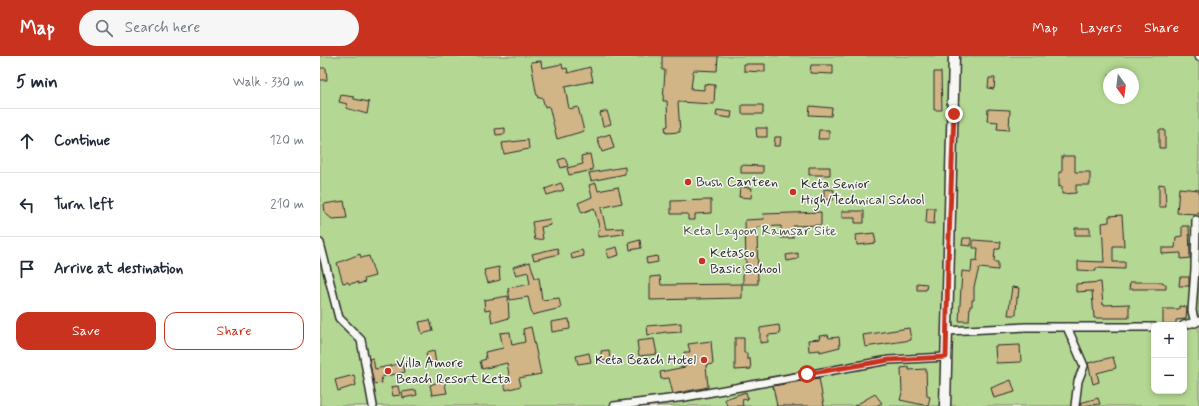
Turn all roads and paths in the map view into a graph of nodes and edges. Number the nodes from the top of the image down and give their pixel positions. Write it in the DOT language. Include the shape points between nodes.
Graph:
graph roads {
  1 [pos="954,56"];
  2 [pos="1196,220"];
  3 [pos="320,243"];
  4 [pos="1197,322"];
  5 [pos="1187,324"];
  6 [pos="1067,327"];
  7 [pos="1151,327"];
  8 [pos="946,331"];
  9 [pos="946,357"];
  10 [pos="373,406"];
  11 [pos="614,406"];
  12 [pos="945,406"];
  13 [pos="1075,406"];
  1 -- 8 [label="main road"];
  2 -- 4 [label="street" via="1192,311"];
  3 -- 10 [label="street" via="339,318 360,340"];
  4 -- 5 [label="street"];
  6 -- 7 [label="street"];
  6 -- 8 [label="street"];
  6 -- 13 [label="street" via="1084,366 1078,381"];
  8 -- 9 [label="main road"];
  9 -- 11 [label="street" via="889,360 684,397"];
  9 -- 12 [label="main road"];
}
